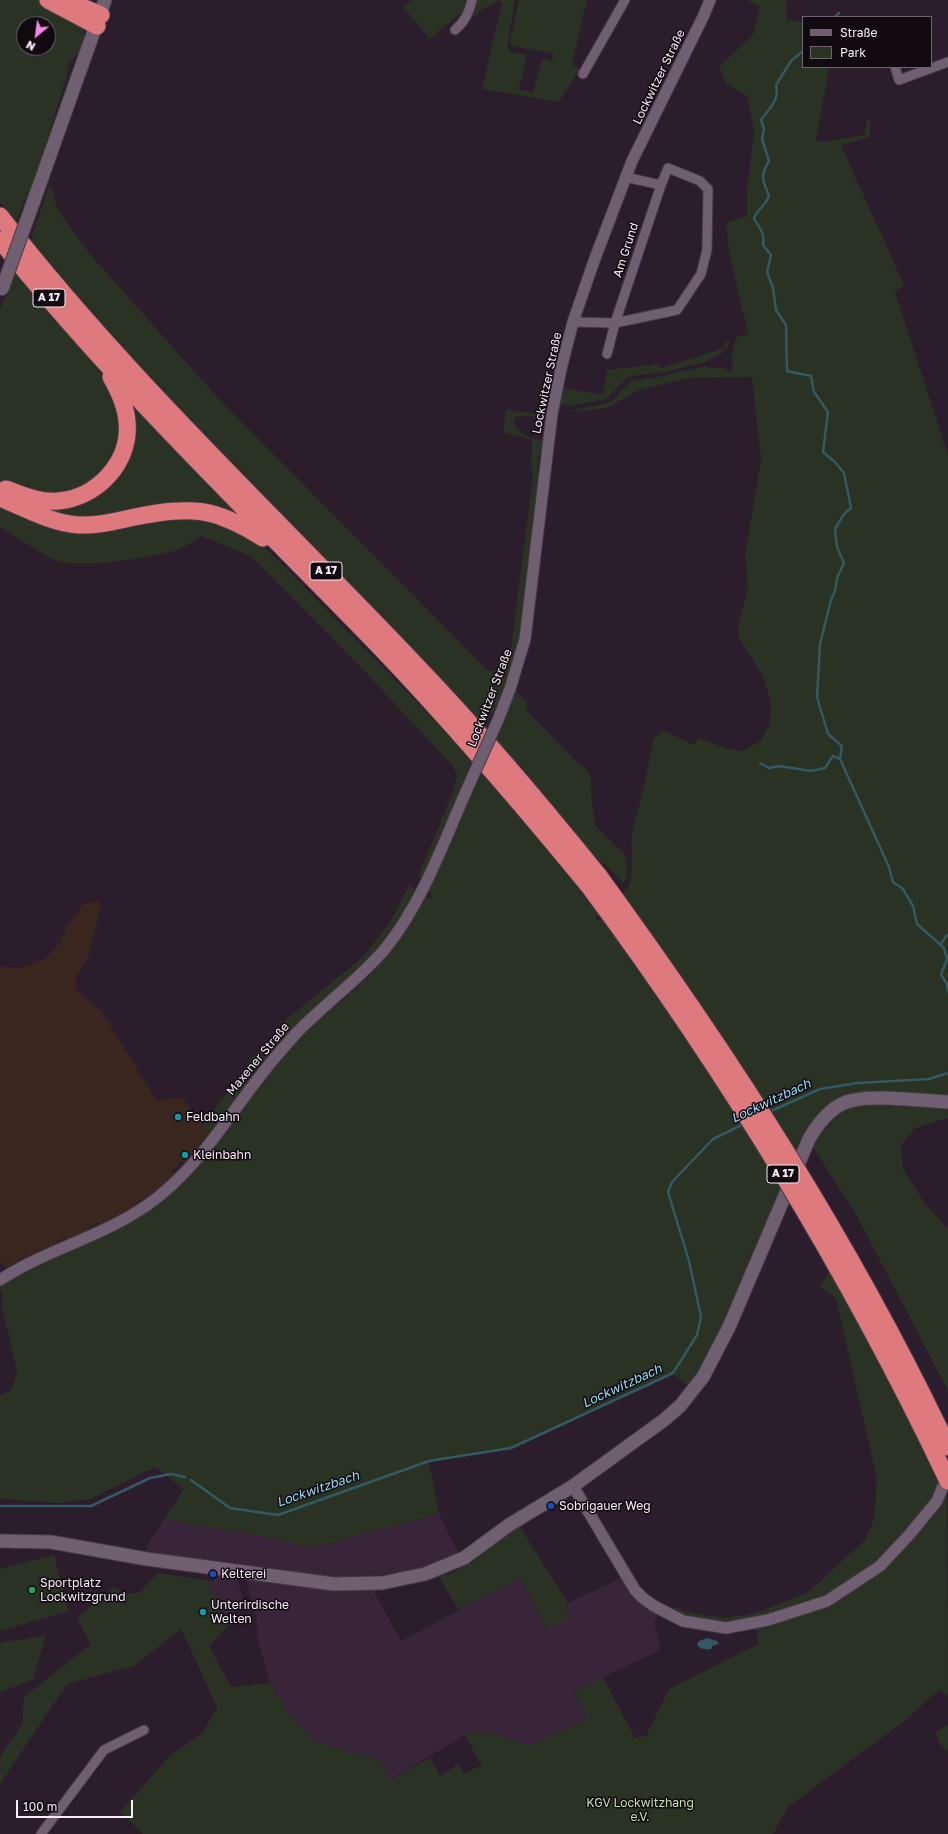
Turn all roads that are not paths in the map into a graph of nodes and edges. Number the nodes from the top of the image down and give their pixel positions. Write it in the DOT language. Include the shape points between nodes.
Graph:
graph roads {
  1 [pos="48,0"];
  2 [pos="472,0"];
  3 [pos="625,0"];
  4 [pos="710,0"];
  5 [pos="78,2"];
  6 [pos="101,14"];
  7 [pos="455,30"];
  8 [pos="948,62"];
  9 [pos="895,68"];
  10 [pos="932,68"];
  11 [pos="932,68"];
  12 [pos="582,74"];
  13 [pos="625,177"];
  14 [pos="661,185"];
  15 [pos="0,216"];
  16 [pos="0,240"];
  17 [pos="1,291"];
  18 [pos="574,322"];
  19 [pos="615,323"];
  20 [pos="607,354"];
  21 [pos="100,355"];
  22 [pos="0,486"];
  23 [pos="0,498"];
  24 [pos="288,554"];
  25 [pos="468,787"];
  26 [pos="593,880"];
  27 [pos="948,1102"];
  28 [pos="0,1280"];
  29 [pos="948,1447"];
  30 [pos="948,1462"];
  31 [pos="948,1480"];
  32 [pos="573,1486"];
  33 [pos="0,1541"];
  34 [pos="144,1730"];
  35 [pos="41,1834"];
  1 -- 6 [label="highway"];
  2 -- 7 [label="street" via="469,14"];
  3 -- 12 [label="street"];
  4 -- 13 [label="street, Lockwitzer Straße"];
  5 -- 6 [label="highway"];
  6 -- 17 [label="main road, bridge"];
  8 -- 10 [label="street"];
  9 -- 11 [label="street" via="899,80"];
  13 -- 14 [label="street"];
  13 -- 18 [label="street, Lockwitzer Straße"];
  14 -- 19 [label="street, Am Grund"];
  14 -- 19 [label="street, Am Grund" via="668,168 700,181 708,189 707,250 701,274 677,310"];
  15 -- 26 [label="highway, A 17" via="62,291 147,386 420,668 540,803"];
  16 -- 21 [label="highway, A 17"];
  18 -- 19 [label="street, Am Grund"];
  18 -- 25 [label="street, Lockwitzer Straße, bridge" via="552,414 525,639 510,689"];
  19 -- 20 [label="street, Am Grund"];
  21 -- 22 [label="highway" via="118,389 128,423 123,454 112,472 87,493 59,501 39,500"];
  21 -- 24 [label="highway, A 17"];
  23 -- 24 [label="highway" via="48,518 78,525 107,523 178,511 193,510 219,514 238,522"];
  24 -- 26 [label="highway, A 17" via="375,643"];
  25 -- 28 [label="street, Maxener Straße" via="424,886 407,918 386,947 365,971 290,1040 183,1175 158,1198 111,1228 67,1246"];
  26 -- 29 [label="highway, A 17, bridge" via="710,1033 806,1182 863,1280"];
  26 -- 31 [label="highway, A 17, bridge" via="792,1187 904,1390"];
  27 -- 32 [label="main road" via="880,1098 845,1102 832,1110 809,1140 728,1327 703,1377 680,1406 664,1420"];
  30 -- 32 [label="street" via="937,1501 880,1566 827,1602 768,1620 726,1628 683,1621 643,1598 635,1590"];
  32 -- 33 [label="main road" via="509,1525 464,1558 425,1574 382,1583 320,1583 147,1559 51,1542"];
  34 -- 35 [label="street" via="104,1750"];
}
